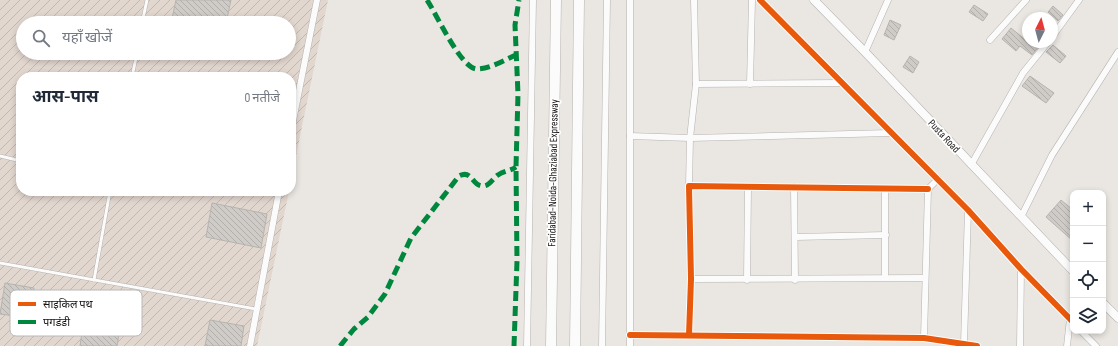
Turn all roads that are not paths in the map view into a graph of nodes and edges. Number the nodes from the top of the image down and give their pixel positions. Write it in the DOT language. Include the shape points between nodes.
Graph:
graph roads {
  1 [pos="147,0"];
  2 [pos="317,0"];
  3 [pos="533,0"];
  4 [pos="556,0"];
  5 [pos="579,0"];
  6 [pos="607,0"];
  7 [pos="630,0"];
  8 [pos="694,0"];
  9 [pos="752,0"];
  10 [pos="760,0"];
  11 [pos="814,0"];
  12 [pos="888,0"];
  13 [pos="1026,0"];
  14 [pos="1079,0"];
  15 [pos="144,16"];
  16 [pos="1058,29"];
  17 [pos="990,40"];
  18 [pos="1043,48"];
  19 [pos="865,52"];
  20 [pos="1118,52"];
  21 [pos="136,60"];
  22 [pos="133,72"];
  23 [pos="842,83"];
  24 [pos="696,84"];
  25 [pos="750,84"];
  26 [pos="296,106"];
  27 [pos="890,133"];
  28 [pos="630,136"];
  29 [pos="690,138"];
  30 [pos="0,156"];
  31 [pos="16,160"];
  32 [pos="971,165"];
  33 [pos="938,179"];
  34 [pos="689,186"];
  35 [pos="794,187"];
  36 [pos="748,188"];
  37 [pos="928,189"];
  38 [pos="885,190"];
  39 [pos="109,196"];
  40 [pos="278,196"];
  41 [pos="968,210"];
  42 [pos="1021,217"];
  43 [pos="886,235"];
  44 [pos="795,237"];
  45 [pos="0,263"];
  46 [pos="1070,268"];
  47 [pos="1021,269"];
  48 [pos="885,277"];
  49 [pos="924,278"];
  50 [pos="94,280"];
  51 [pos="691,280"];
  52 [pos="747,280"];
  53 [pos="795,280"];
  54 [pos="1106,306"];
  55 [pos="257,309"];
  56 [pos="1118,318"];
  57 [pos="1070,319"];
  58 [pos="1070,331"];
  59 [pos="1084,334"];
  60 [pos="630,335"];
  61 [pos="689,335"];
  62 [pos="924,338"];
  63 [pos="964,344"];
  64 [pos="250,346"];
  65 [pos="527,346"];
  66 [pos="550,346"];
  67 [pos="575,346"];
  68 [pos="602,346"];
  69 [pos="630,346"];
  70 [pos="977,346"];
  71 [pos="1020,346"];
  72 [pos="1067,346"];
  73 [pos="1096,346"];
  1 -- 15 [label="lane"];
  2 -- 26 [label="street"];
  3 -- 65 [label="street"];
  4 -- 66 [label="main road, Faridabad-Noida-Ghaziabad Expressway"];
  5 -- 67 [label="main road"];
  6 -- 68 [label="street"];
  7 -- 28 [label="street"];
  8 -- 24 [label="street"];
  9 -- 25 [label="street"];
  10 -- 23 [label="street"];
  11 -- 19 [label="street, Pusta Road"];
  12 -- 19 [label="street"];
  13 -- 17 [label="street"];
  14 -- 16 [label="street"];
  18 -- 32 [label="street" via="1024,73"];
  19 -- 32 [label="street, Pusta Road"];
  20 -- 42 [label="street" via="1052,155"];
  21 -- 22 [label="lane"];
  23 -- 25 [label="street"];
  23 -- 27 [label="street"];
  24 -- 25 [label="street"];
  24 -- 29 [label="street"];
  27 -- 29 [label="street"];
  27 -- 33 [label="street"];
  28 -- 29 [label="street"];
  28 -- 60 [label="street"];
  29 -- 34 [label="street"];
  30 -- 31 [label="lane"];
  32 -- 42 [label="street, Pusta Road"];
  33 -- 37 [label="street"];
  33 -- 41 [label="street"];
  34 -- 36 [label="street"];
  34 -- 51 [label="street"];
  35 -- 36 [label="street"];
  35 -- 38 [label="street"];
  35 -- 44 [label="street"];
  36 -- 52 [label="street"];
  37 -- 38 [label="street"];
  37 -- 49 [label="street"];
  38 -- 43 [label="street"];
  39 -- 50 [label="lane"];
  40 -- 55 [label="street"];
  41 -- 47 [label="street"];
  41 -- 63 [label="street"];
  42 -- 46 [label="street, Pusta Road"];
  43 -- 44 [label="street"];
  43 -- 48 [label="street"];
  44 -- 53 [label="street"];
  45 -- 50 [label="lane"];
  47 -- 57 [label="street"];
  47 -- 71 [label="street"];
  48 -- 49 [label="street"];
  48 -- 53 [label="street"];
  49 -- 62 [label="street"];
  50 -- 55 [label="lane"];
  51 -- 52 [label="street"];
  51 -- 61 [label="street"];
  52 -- 53 [label="street"];
  54 -- 56 [label="street"];
  55 -- 64 [label="street"];
  58 -- 72 [label="street"];
  59 -- 73 [label="street"];
  60 -- 61 [label="street"];
  60 -- 69 [label="street"];
  61 -- 62 [label="street"];
  62 -- 63 [label="street"];
  63 -- 70 [label="street"];
}
